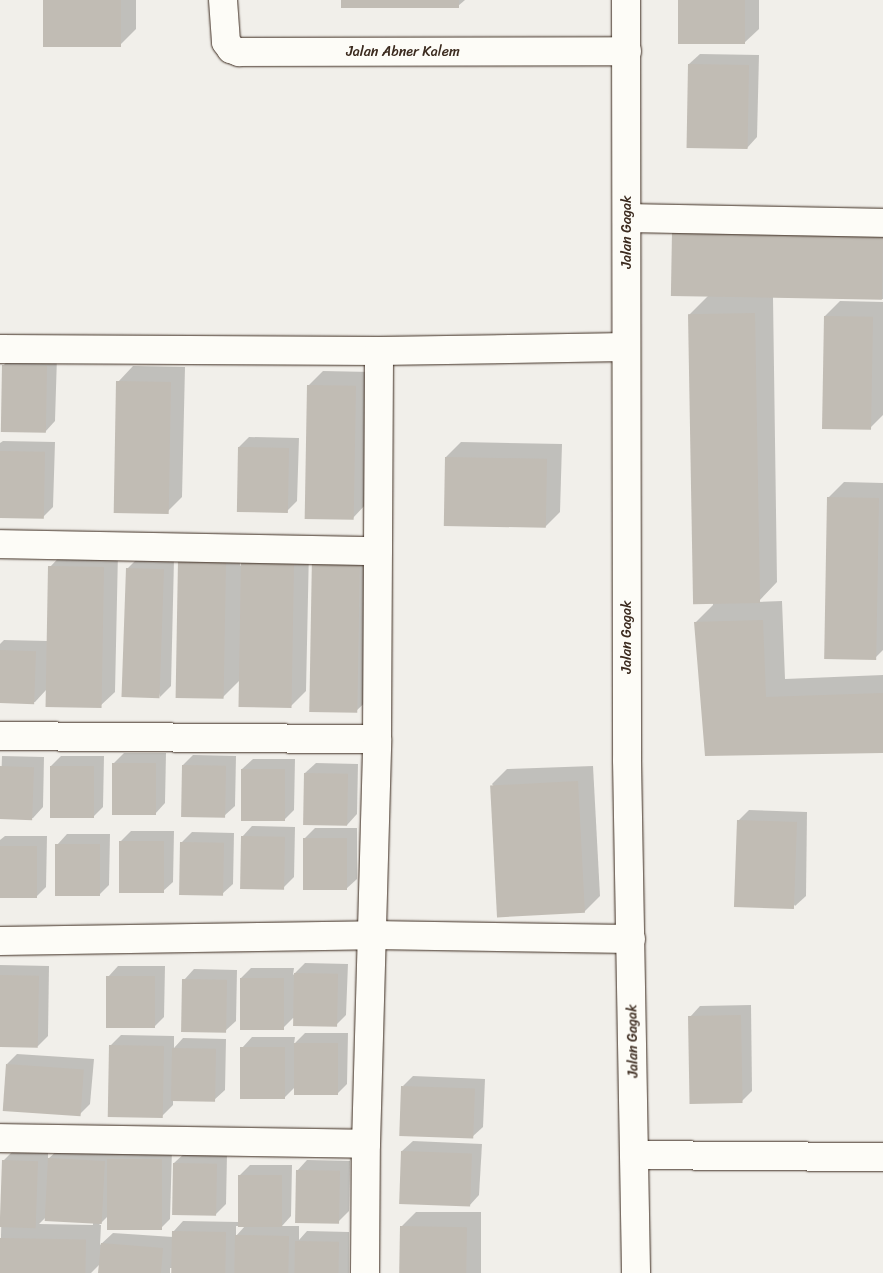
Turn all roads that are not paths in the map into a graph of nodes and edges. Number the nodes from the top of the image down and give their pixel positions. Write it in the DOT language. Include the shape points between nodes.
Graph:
graph roads {
  1 [pos="223,0"];
  2 [pos="626,0"];
  3 [pos="627,52"];
  4 [pos="627,218"];
  5 [pos="883,223"];
  6 [pos="626,347"];
  7 [pos="0,349"];
  8 [pos="379,351"];
  9 [pos="0,544"];
  10 [pos="378,551"];
  11 [pos="0,736"];
  12 [pos="377,739"];
  13 [pos="372,936"];
  14 [pos="631,939"];
  15 [pos="0,941"];
  16 [pos="0,1138"];
  17 [pos="366,1144"];
  18 [pos="634,1154"];
  19 [pos="883,1157"];
  20 [pos="365,1273"];
  21 [pos="636,1273"];
  1 -- 3 [label="street, Jalan Abner Kalem" via="226,42 239,52"];
  2 -- 3 [label="street, Jalan Gagak"];
  3 -- 4 [label="street, Jalan Gagak"];
  4 -- 5 [label="street"];
  4 -- 6 [label="street, Jalan Gagak"];
  6 -- 8 [label="street"];
  6 -- 14 [label="street, Jalan Gagak"];
  7 -- 8 [label="street"];
  8 -- 10 [label="street"];
  9 -- 10 [label="street"];
  10 -- 12 [label="street"];
  11 -- 12 [label="street"];
  12 -- 13 [label="street"];
  13 -- 14 [label="street"];
  13 -- 15 [label="street"];
  13 -- 17 [label="street"];
  14 -- 18 [label="street, Jalan Gagak"];
  16 -- 17 [label="street"];
  17 -- 20 [label="street"];
  18 -- 19 [label="street"];
  18 -- 21 [label="street, Jalan Gagak"];
}
